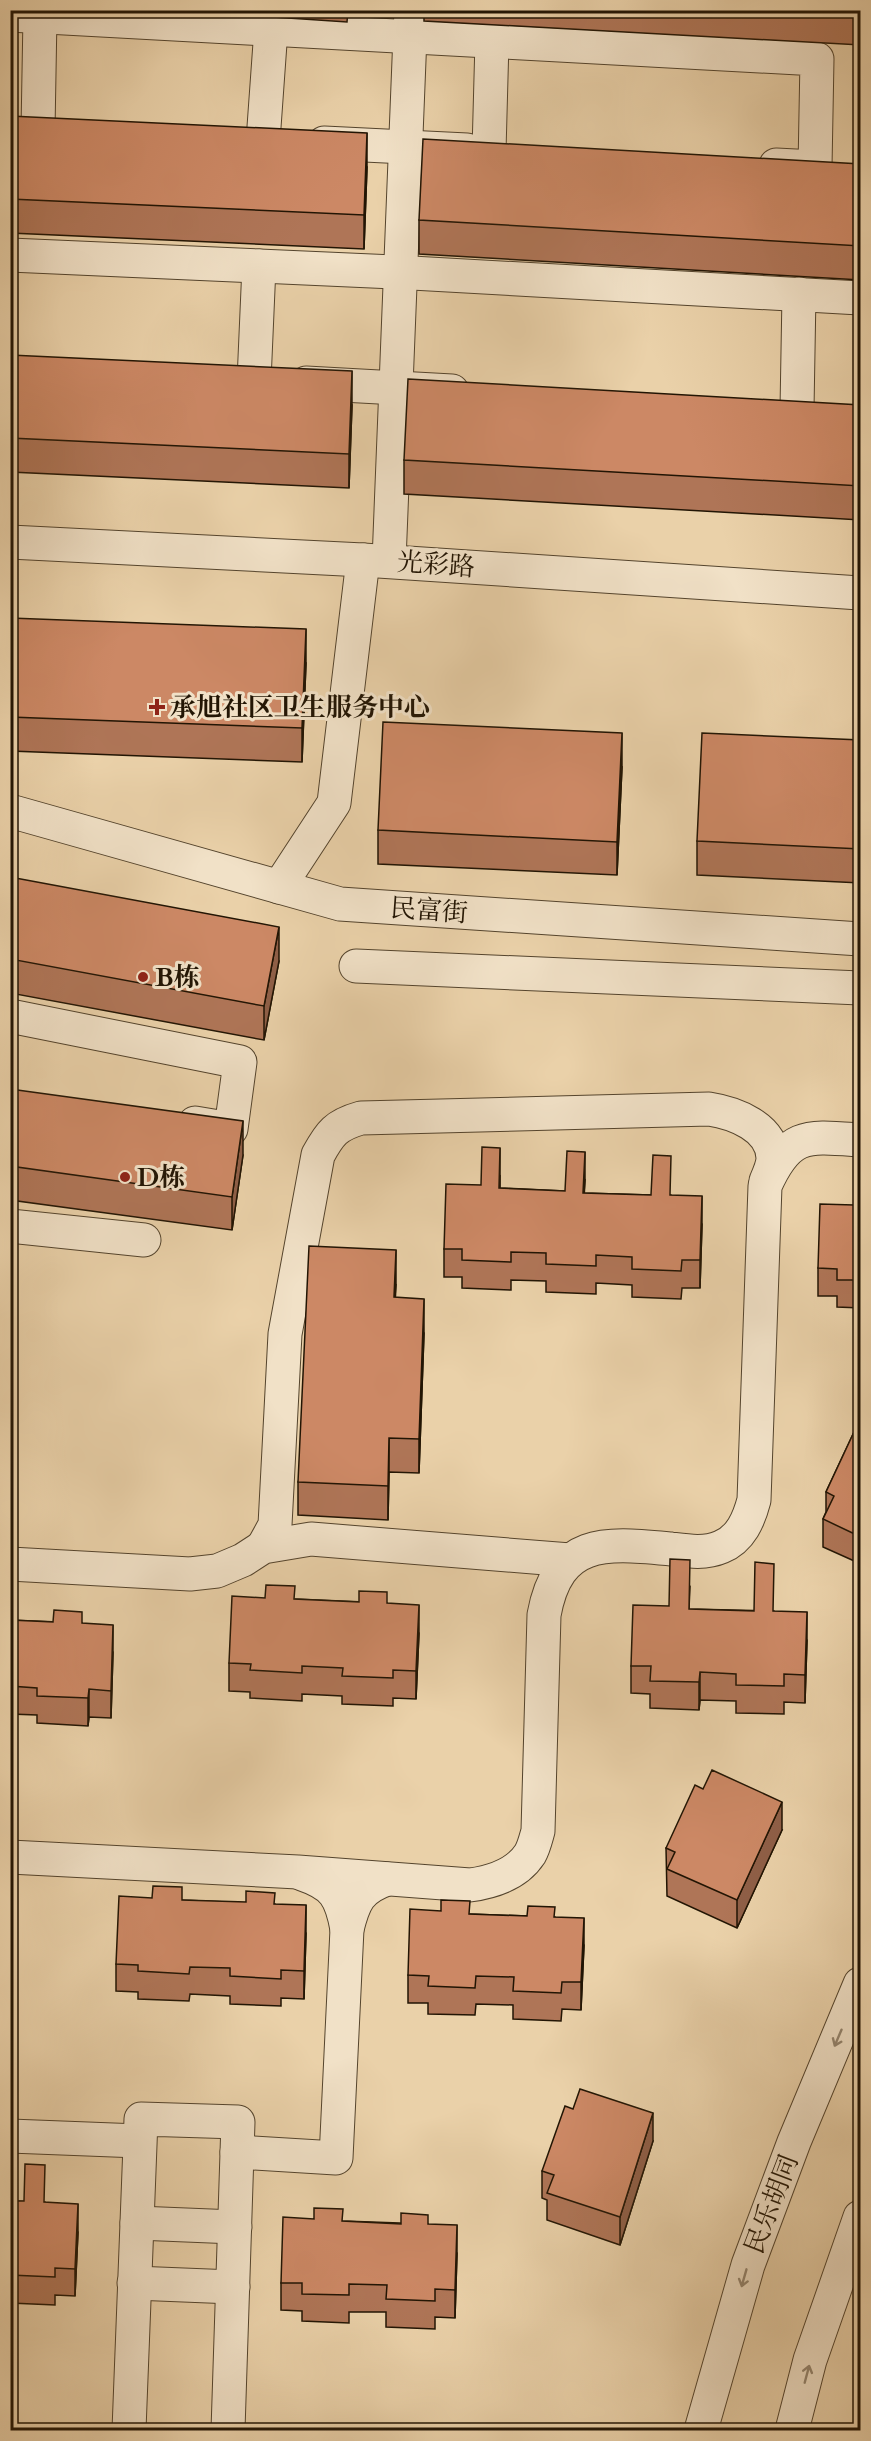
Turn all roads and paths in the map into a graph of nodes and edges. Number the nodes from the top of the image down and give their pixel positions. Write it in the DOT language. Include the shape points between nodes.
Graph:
graph roads {
  1 [pos="25,16"];
  2 [pos="411,24"];
  3 [pos="271,29"];
  4 [pos="492,41"];
  5 [pos="24,129"];
  6 [pos="73,132"];
  7 [pos="228,139"];
  8 [pos="283,141"];
  9 [pos="406,147"];
  10 [pos="489,151"];
  11 [pos="524,153"];
  12 [pos="745,164"];
  13 [pos="815,167"];
  14 [pos="849,169"];
  15 [pos="10,255"];
  16 [pos="259,266"];
  17 [pos="401,272"];
  18 [pos="799,294"];
  19 [pos="861,298"];
  20 [pos="219,379"];
  21 [pos="254,381"];
  22 [pos="396,388"];
  23 [pos="479,392"];
  24 [pos="762,407"];
  25 [pos="10,542"];
  26 [pos="376,560"];
  27 [pos="861,593"];
  28 [pos="10,811"];
  29 [pos="279,887"];
  30 [pos="861,939"];
  31 [pos="356,966"];
  32 [pos="861,988"];
  33 [pos="10,1016"];
  34 [pos="162,1118"];
  35 [pos="746,1120"];
  36 [pos="823,1137"];
  37 [pos="861,1140"];
  38 [pos="765,1186"];
  39 [pos="10,1226"];
  40 [pos="144,1240"];
  41 [pos="263,1547"];
  42 [pos="486,1552"];
  43 [pos="570,1560"];
  44 [pos="10,1564"];
  45 [pos="542,1701"];
  46 [pos="10,1857"];
  47 [pos="298,1872"];
  48 [pos="387,1879"];
  49 [pos="347,1929"];
  50 [pos="861,1984"];
  51 [pos="10,2136"];
  52 [pos="139,2141"];
  53 [pos="237,2152"];
  54 [pos="861,2217"];
  55 [pos="136,2223"];
  56 [pos="235,2227"];
  57 [pos="134,2283"];
  58 [pos="233,2287"];
  59 [pos="129,2430"];
  60 [pos="228,2430"];
  61 [pos="701,2430"];
  62 [pos="792,2430"];
  1 -- 3 [label="street"];
  1 -- 5 [label="street"];
  2 -- 3 [label="street"];
  2 -- 4 [label="street"];
  2 -- 9 [label="street"];
  3 -- 8 [label="street"];
  4 -- 10 [label="street"];
  4 -- 13 [label="street" via="817,59"];
  5 -- 6 [label="street"];
  7 -- 8 [label="street"];
  8 -- 9 [label="street"];
  9 -- 10 [label="street"];
  9 -- 17 [label="street"];
  10 -- 11 [label="street"];
  12 -- 13 [label="street"];
  13 -- 14 [label="street"];
  15 -- 16 [label="street"];
  16 -- 17 [label="street"];
  16 -- 21 [label="street"];
  17 -- 18 [label="street"];
  17 -- 22 [label="street"];
  18 -- 19 [label="street"];
  18 -- 24 [label="street" via="813,410"];
  20 -- 21 [label="street"];
  21 -- 22 [label="street"];
  22 -- 23 [label="street"];
  22 -- 26 [label="street"];
  25 -- 26 [label="street, 光彩路"];
  26 -- 27 [label="street, 光彩路"];
  26 -- 29 [label="street" via="334,803"];
  28 -- 29 [label="street, 民富街"];
  29 -- 30 [label="street, 民富街" via="340,904"];
  31 -- 32 [label="street"];
  33 -- 34 [label="street" via="240,1062 231,1129"];
  35 -- 36 [label="street"];
  35 -- 38 [label="street" via="770,1145 773,1160"];
  35 -- 41 [label="street" via="709,1109 361,1118 342,1123 327,1137 315,1166 285,1334 275,1525"];
  36 -- 37 [label="street"];
  36 -- 38 [label="street" via="801,1140 785,1151"];
  38 -- 43 [label="street" via="754,1500 749,1518 737,1535 721,1547 697,1551 621,1544 581,1552"];
  39 -- 40 [label="street"];
  41 -- 42 [label="street" via="311,1539"];
  41 -- 44 [label="street" via="217,1571 190,1574"];
  42 -- 43 [label="street"];
  42 -- 45 [label="street" via="523,1570 534,1585 538,1602 535,1682"];
  43 -- 45 [label="street" via="547,1596"];
  45 -- 48 [label="street" via="538,1830 530,1854 513,1870 491,1882 471,1885"];
  46 -- 47 [label="street"];
  47 -- 48 [label="street"];
  47 -- 49 [label="street" via="335,1892 343,1906"];
  48 -- 49 [label="street" via="363,1890 352,1906"];
  49 -- 53 [label="street" via="336,2158"];
  50 -- 61 [label="street, 民乐胡同, one-way" via="794,2142 748,2265"];
  51 -- 52 [label="street"];
  52 -- 53 [label="street" via="141,2119 238,2122"];
  52 -- 55 [label="street"];
  53 -- 56 [label="street"];
  62 -- 54 [label="street, one-way" via="810,2360"];
  55 -- 56 [label="street"];
  55 -- 57 [label="street"];
  56 -- 58 [label="street"];
  57 -- 58 [label="street"];
  57 -- 59 [label="street"];
  58 -- 60 [label="street"];
}
